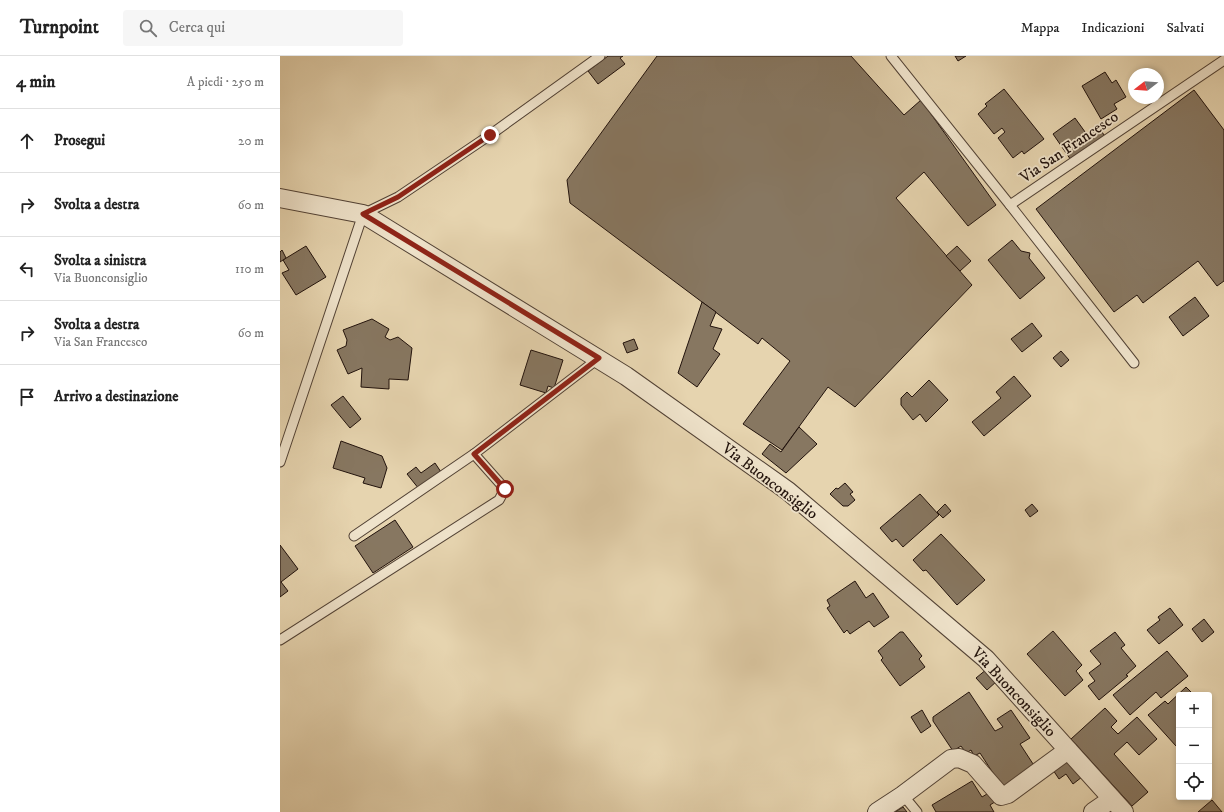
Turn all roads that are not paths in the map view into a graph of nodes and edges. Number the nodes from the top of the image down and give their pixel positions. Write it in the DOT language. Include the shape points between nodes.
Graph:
graph roads {
  1 [pos="600,56"];
  2 [pos="891,56"];
  3 [pos="1224,60"];
  4 [pos="280,198"];
  5 [pos="1010,205"];
  6 [pos="363,214"];
  7 [pos="599,358"];
  8 [pos="1134,363"];
  9 [pos="474,454"];
  10 [pos="280,462"];
  11 [pos="354,536"];
  12 [pos="280,640"];
  13 [pos="1068,750"];
  14 [pos="903,795"];
  15 [pos="1118,806"];
  16 [pos="877,812"];
  17 [pos="916,812"];
  18 [pos="1093,812"];
  1 -- 6 [label="lane" via="398,197"];
  2 -- 5 [label="lane, Via San Francesco"];
  3 -- 5 [label="lane, Via San Francesco"];
  4 -- 6 [label="street"];
  5 -- 8 [label="lane, Via San Francesco"];
  6 -- 7 [label="street, Via Buonconsiglio"];
  6 -- 10 [label="lane"];
  7 -- 9 [label="lane"];
  7 -- 13 [label="street, Via Buonconsiglio" via="788,491 986,659"];
  9 -- 11 [label="lane"];
  9 -- 12 [label="lane" via="505,489 499,500"];
  13 -- 14 [label="street" via="1008,794 1001,796 973,764 959,758 951,759"];
  13 -- 15 [label="street, Via Buonconsiglio"];
  14 -- 16 [label="street"];
  14 -- 17 [label="lane"];
  15 -- 18 [label="street"];
}
